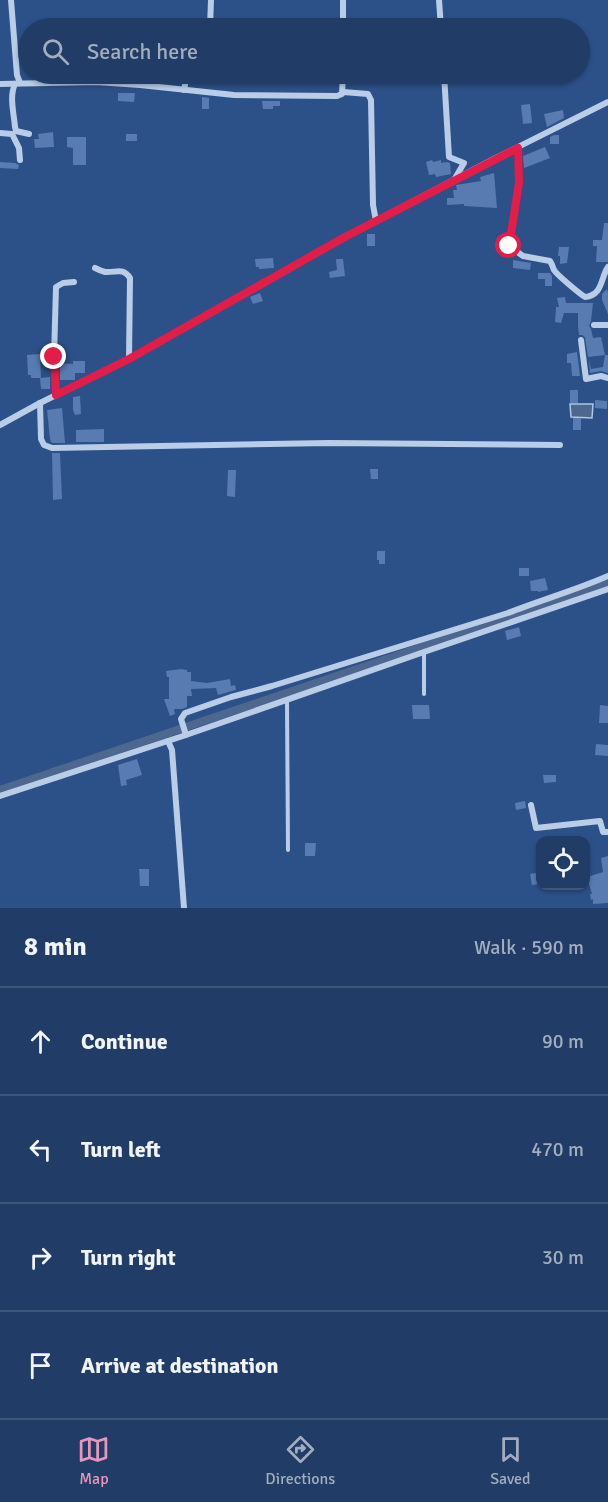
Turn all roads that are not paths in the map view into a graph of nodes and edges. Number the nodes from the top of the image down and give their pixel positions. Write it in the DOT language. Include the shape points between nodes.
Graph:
graph roads {
  1 [pos="11,0"];
  2 [pos="211,0"];
  3 [pos="343,0"];
  4 [pos="439,0"];
  5 [pos="210,18"];
  6 [pos="343,18"];
  7 [pos="440,18"];
  8 [pos="17,83"];
  9 [pos="0,84"];
  10 [pos="125,84"];
  11 [pos="185,84"];
  12 [pos="343,84"];
  13 [pos="445,84"];
  14 [pos="184,90"];
  15 [pos="343,92"];
  16 [pos="608,102"];
  17 [pos="0,133"];
  18 [pos="29,135"];
  19 [pos="518,148"];
  20 [pos="20,160"];
  21 [pos="453,180"];
  22 [pos="376,221"];
  23 [pos="95,267"];
  24 [pos="608,267"];
  25 [pos="74,282"];
  26 [pos="594,325"];
  27 [pos="608,326"];
  28 [pos="581,340"];
  29 [pos="129,359"];
  30 [pos="608,378"];
  31 [pos="56,395"];
  32 [pos="40,403"];
  33 [pos="0,425"];
  34 [pos="560,445"];
  35 [pos="608,576"];
  36 [pos="608,589"];
  37 [pos="423,652"];
  38 [pos="424,694"];
  39 [pos="287,700"];
  40 [pos="185,732"];
  41 [pos="168,741"];
  42 [pos="0,796"];
  43 [pos="531,805"];
  44 [pos="608,832"];
  45 [pos="288,850"];
  46 [pos="184,908"];
  1 -- 8 [label="street"];
  2 -- 5 [label="street"];
  3 -- 6 [label="street"];
  4 -- 7 [label="street"];
  8 -- 9 [label="street"];
  8 -- 18 [label="street" via="12,95 15,127"];
  10 -- 14 [label="street"];
  11 -- 14 [label="street"];
  12 -- 15 [label="street"];
  13 -- 21 [label="street" via="449,157 464,163"];
  14 -- 15 [label="street" via="289,96 336,96"];
  15 -- 22 [label="street" via="368,94 371,100"];
  16 -- 19 [label="street"];
  17 -- 20 [label="street" via="12,134 20,148"];
  19 -- 21 [label="street"];
  19 -- 24 [label="street" via="519,183 509,246 523,256 550,261 556,273 585,297 595,295"];
  21 -- 22 [label="street"];
  22 -- 29 [label="street"];
  23 -- 29 [label="street" via="104,272 129,274"];
  25 -- 31 [label="street" via="56,287"];
  26 -- 27 [label="street"];
  28 -- 30 [label="street" via="586,380"];
  29 -- 31 [label="street"];
  31 -- 32 [label="street"];
  32 -- 33 [label="street"];
  32 -- 34 [label="street" via="41,439 44,446 52,448 329,443"];
  35 -- 40 [label="street" via="508,613 185,713 181,719"];
  36 -- 37 [label="street"];
  37 -- 38 [label="lane"];
  37 -- 39 [label="street"];
  39 -- 40 [label="street"];
  39 -- 45 [label="lane"];
  40 -- 41 [label="street"];
  41 -- 42 [label="street"];
  41 -- 46 [label="street" via="172,750"];
  43 -- 44 [label="street" via="536,828 600,821 603,832"];
}
